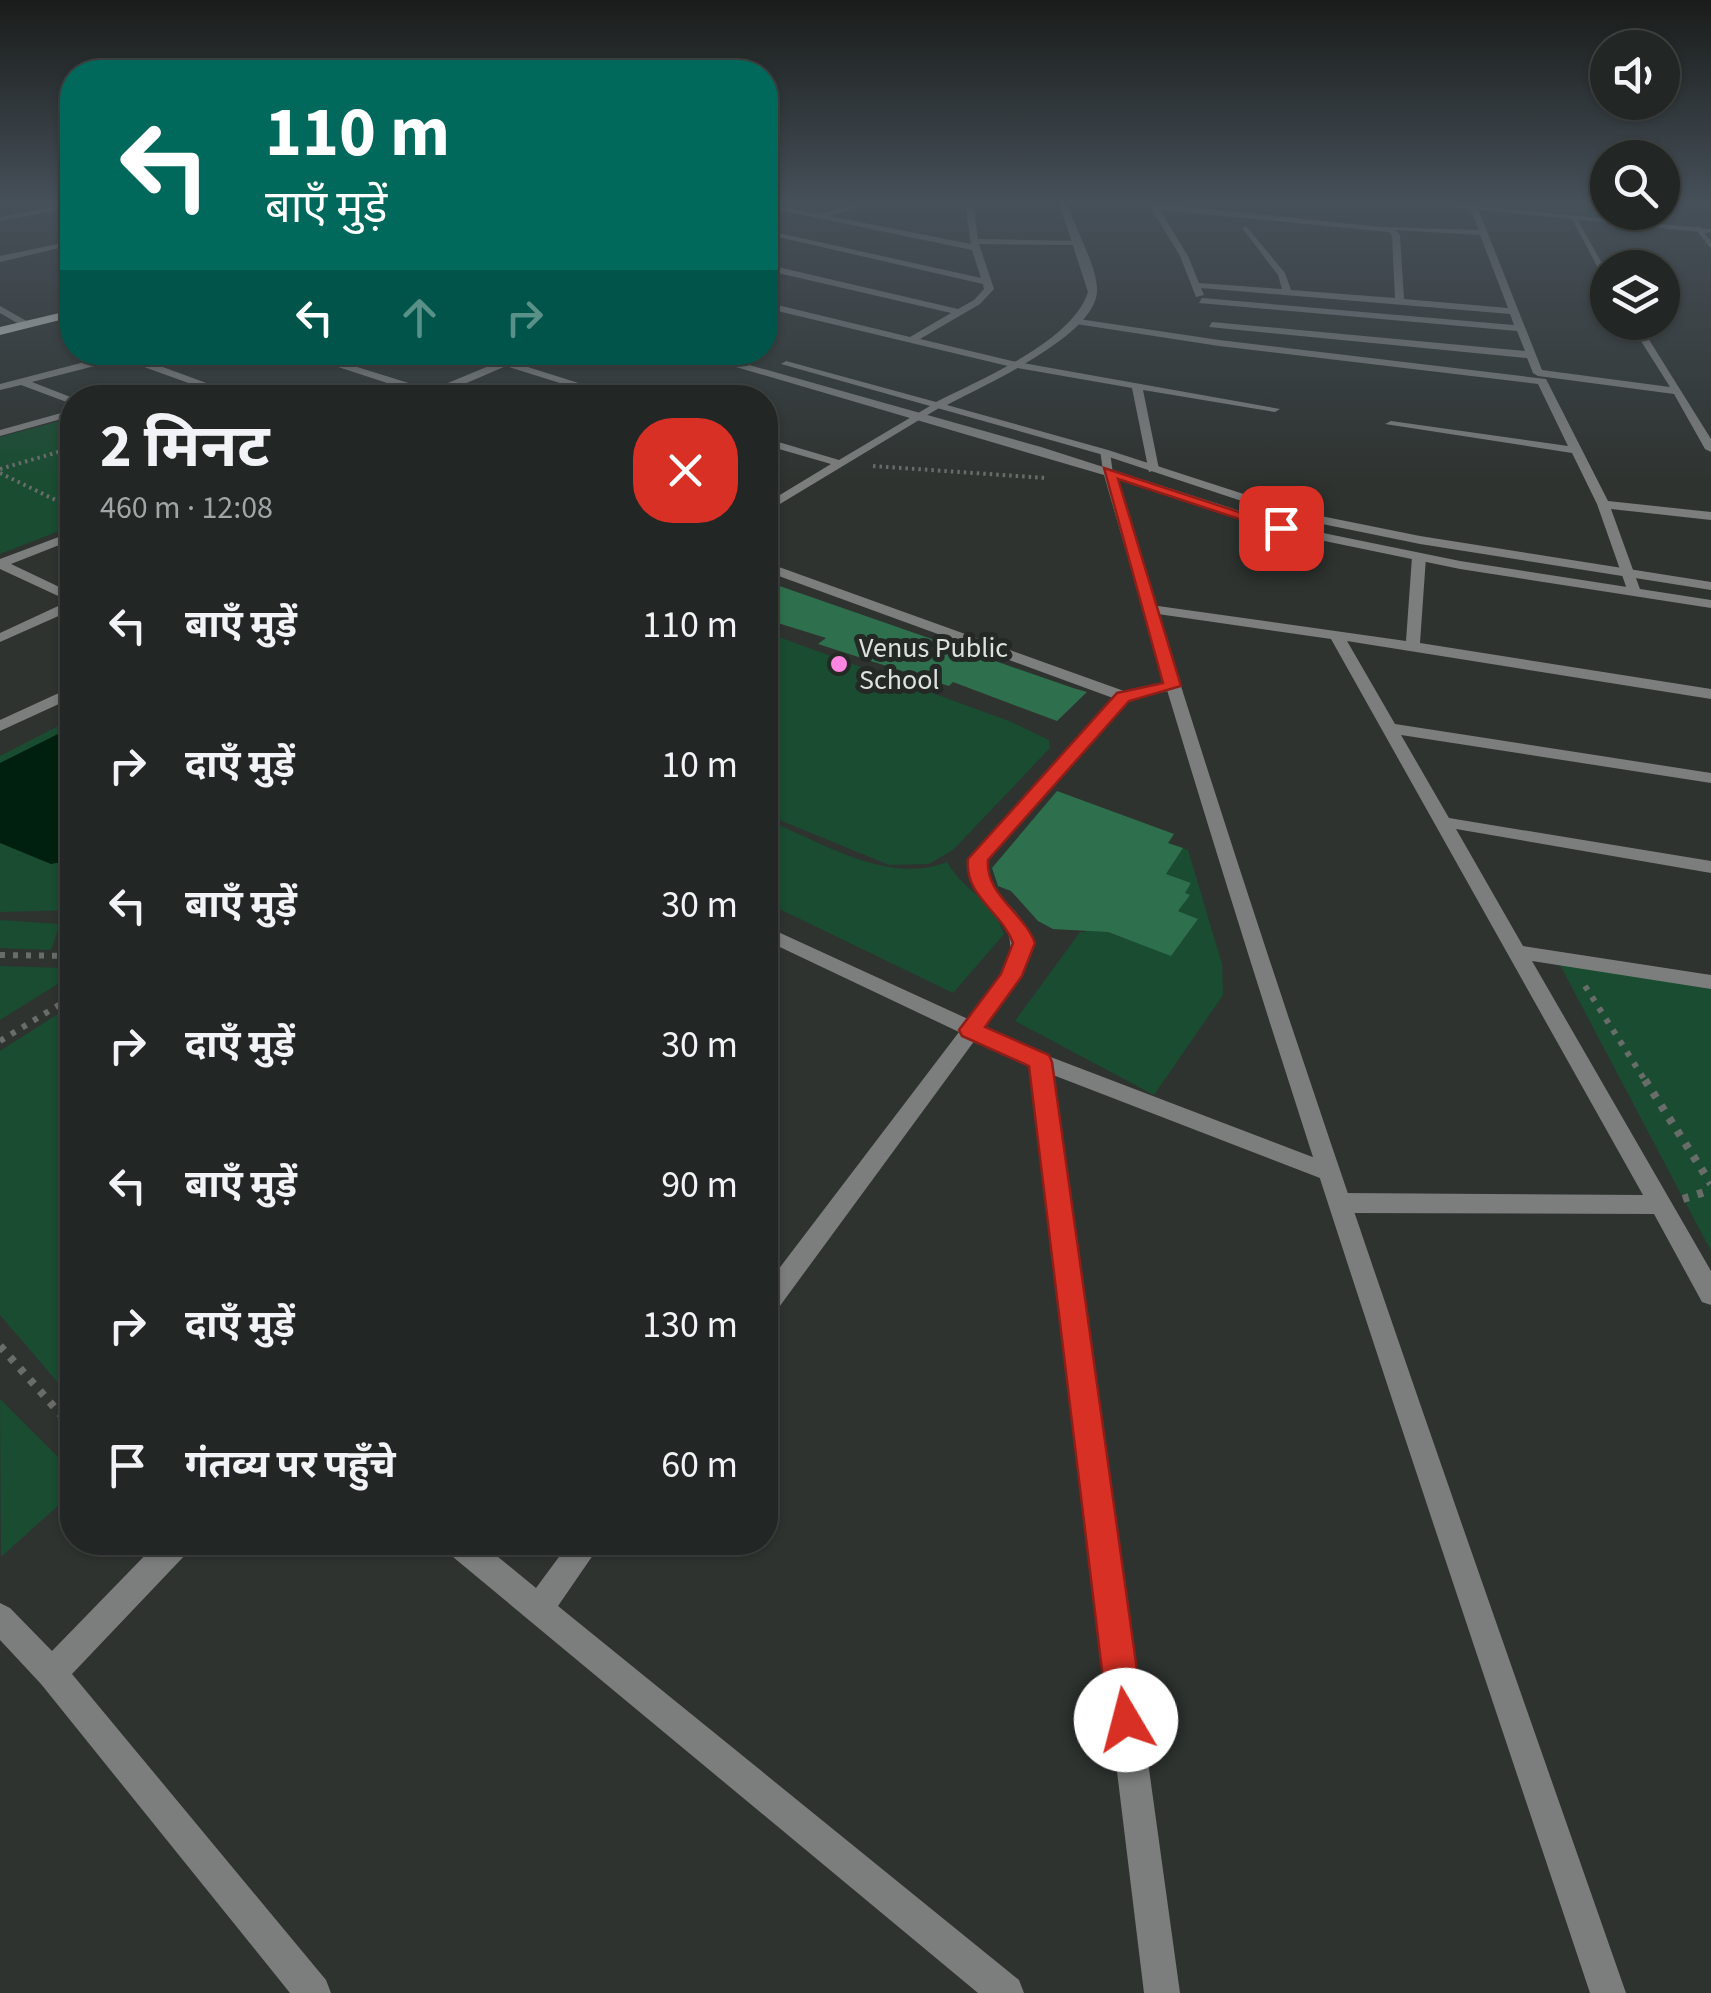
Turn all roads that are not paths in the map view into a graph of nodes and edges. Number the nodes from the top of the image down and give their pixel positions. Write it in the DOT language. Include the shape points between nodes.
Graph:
graph roads {
  1 [pos="890,296"];
  2 [pos="983,296"];
  3 [pos="1092,296"];
  4 [pos="1200,296"];
  5 [pos="1337,296"];
  6 [pos="1400,296"];
  7 [pos="1507,296"];
  8 [pos="1202,301"];
  9 [pos="1400,301"];
  10 [pos="0,309"];
  11 [pos="778,309"];
  12 [pos="1512,310"];
  13 [pos="959,312"];
  14 [pos="60,313"];
  15 [pos="22,322"];
  16 [pos="1078,322"];
  17 [pos="1212,325"];
  18 [pos="0,327"];
  19 [pos="1519,328"];
  20 [pos="911,340"];
  21 [pos="1645,340"];
  22 [pos="1219,343"];
  23 [pos="1530,355"];
  24 [pos="778,362"];
  25 [pos="1012,364"];
  26 [pos="88,365"];
  27 [pos="148,365"];
  28 [pos="335,365"];
  29 [pos="502,365"];
  30 [pos="514,365"];
  31 [pos="737,365"];
  32 [pos="1540,377"];
  33 [pos="23,382"];
  34 [pos="205,385"];
  35 [pos="394,385"];
  36 [pos="453,385"];
  37 [pos="580,385"];
  38 [pos="1137,386"];
  39 [pos="0,388"];
  40 [pos="1678,391"];
  41 [pos="60,396"];
  42 [pos="939,405"];
  43 [pos="1276,408"];
  44 [pos="60,416"];
  45 [pos="920,416"];
  46 [pos="1392,424"];
  47 [pos="1706,430"];
  48 [pos="0,433"];
  49 [pos="778,445"];
  50 [pos="1711,448"];
  51 [pos="1574,450"];
  52 [pos="1106,462"];
  53 [pos="842,464"];
  54 [pos="1153,469"];
  55 [pos="778,501"];
  56 [pos="1603,504"];
  57 [pos="1711,516"];
  58 [pos="60,541"];
  59 [pos="1419,558"];
  60 [pos="0,564"];
  61 [pos="778,571"];
  62 [pos="1629,574"];
  63 [pos="1711,586"];
  64 [pos="1634,592"];
  65 [pos="60,596"];
  66 [pos="1711,604"];
  67 [pos="60,608"];
  68 [pos="1151,609"];
  69 [pos="1336,635"];
  70 [pos="0,638"];
  71 [pos="1412,646"];
  72 [pos="1172,686"];
  73 [pos="1711,694"];
  74 [pos="1123,696"];
  75 [pos="60,698"];
  76 [pos="0,726"];
  77 [pos="1389,728"];
  78 [pos="1711,778"];
  79 [pos="1443,822"];
  80 [pos="1711,867"];
  81 [pos="778,940"];
  82 [pos="1517,952"];
  83 [pos="1711,982"];
  84 [pos="970,1030"];
  85 [pos="1040,1062"];
  86 [pos="1328,1172"];
  87 [pos="1341,1203"];
  88 [pos="1662,1205"];
  89 [pos="778,1288"];
  90 [pos="1711,1294"];
  91 [pos="165,1555"];
  92 [pos="473,1555"];
  93 [pos="578,1555"];
  94 [pos="538,1609"];
  95 [pos="0,1618"];
  96 [pos="52,1673"];
  97 [pos="312,1993"];
  98 [pos="1006,1993"];
  99 [pos="1162,1993"];
  100 [pos="1608,1993"];
  1 -- 13 [label="street"];
  2 -- 13 [label="street"];
  3 -- 16 [label="street"];
  4 -- 8 [label="street"];
  5 -- 9 [label="street"];
  6 -- 9 [label="street"];
  7 -- 12 [label="street"];
  8 -- 17 [label="street"];
  8 -- 19 [label="street"];
  9 -- 12 [label="street"];
  10 -- 15 [label="street"];
  11 -- 20 [label="street"];
  12 -- 19 [label="street"];
  13 -- 20 [label="street"];
  14 -- 15 [label="main road"];
  15 -- 18 [label="main road"];
  16 -- 22 [label="street"];
  16 -- 25 [label="street"];
  17 -- 22 [label="street"];
  17 -- 23 [label="street"];
  19 -- 23 [label="street"];
  20 -- 25 [label="street"];
  21 -- 40 [label="street"];
  22 -- 32 [label="street"];
  23 -- 32 [label="street"];
  24 -- 42 [label="street"];
  25 -- 38 [label="street"];
  25 -- 42 [label="street"];
  26 -- 33 [label="street"];
  27 -- 34 [label="street"];
  28 -- 35 [label="street"];
  29 -- 36 [label="street"];
  30 -- 37 [label="street"];
  31 -- 45 [label="street"];
  32 -- 40 [label="street"];
  32 -- 51 [label="street"];
  33 -- 39 [label="street"];
  33 -- 41 [label="street"];
  38 -- 43 [label="street"];
  38 -- 54 [label="street"];
  40 -- 47 [label="street"];
  42 -- 45 [label="street"];
  42 -- 52 [label="street"];
  44 -- 48 [label="street"];
  45 -- 52 [label="street"];
  45 -- 53 [label="street"];
  46 -- 51 [label="street"];
  47 -- 50 [label="street"];
  49 -- 53 [label="street"];
  51 -- 56 [label="street"];
  52 -- 54 [label="street"];
  52 -- 59 [label="street" via="1262,523"];
  52 -- 68 [label="street"];
  53 -- 55 [label="street"];
  54 -- 62 [label="street" via="1294,514"];
  56 -- 57 [label="street"];
  56 -- 62 [label="street"];
  58 -- 60 [label="street"];
  59 -- 64 [label="street"];
  59 -- 71 [label="street"];
  60 -- 65 [label="street"];
  61 -- 74 [label="street"];
  62 -- 63 [label="street"];
  62 -- 64 [label="street"];
  64 -- 66 [label="street"];
  67 -- 70 [label="street"];
  68 -- 69 [label="street"];
  68 -- 72 [label="street"];
  69 -- 71 [label="street"];
  69 -- 77 [label="street"];
  71 -- 73 [label="street"];
  72 -- 74 [label="street"];
  72 -- 86 [label="street"];
  74 -- 84 [label="street" via="978,859 985,891 1024,943 1011,976"];
  75 -- 76 [label="street"];
  77 -- 78 [label="street"];
  77 -- 79 [label="street"];
  79 -- 80 [label="street"];
  79 -- 82 [label="street"];
  81 -- 84 [label="street"];
  82 -- 83 [label="street"];
  82 -- 88 [label="street"];
  84 -- 85 [label="street"];
  84 -- 89 [label="street"];
  85 -- 86 [label="street"];
  85 -- 99 [label="street"];
  86 -- 87 [label="street"];
  87 -- 88 [label="street"];
  87 -- 100 [label="street"];
  88 -- 90 [label="street"];
  91 -- 96 [label="street"];
  92 -- 94 [label="street"];
  93 -- 94 [label="street"];
  94 -- 98 [label="street"];
  95 -- 96 [label="street"];
  96 -- 97 [label="street"];
}
